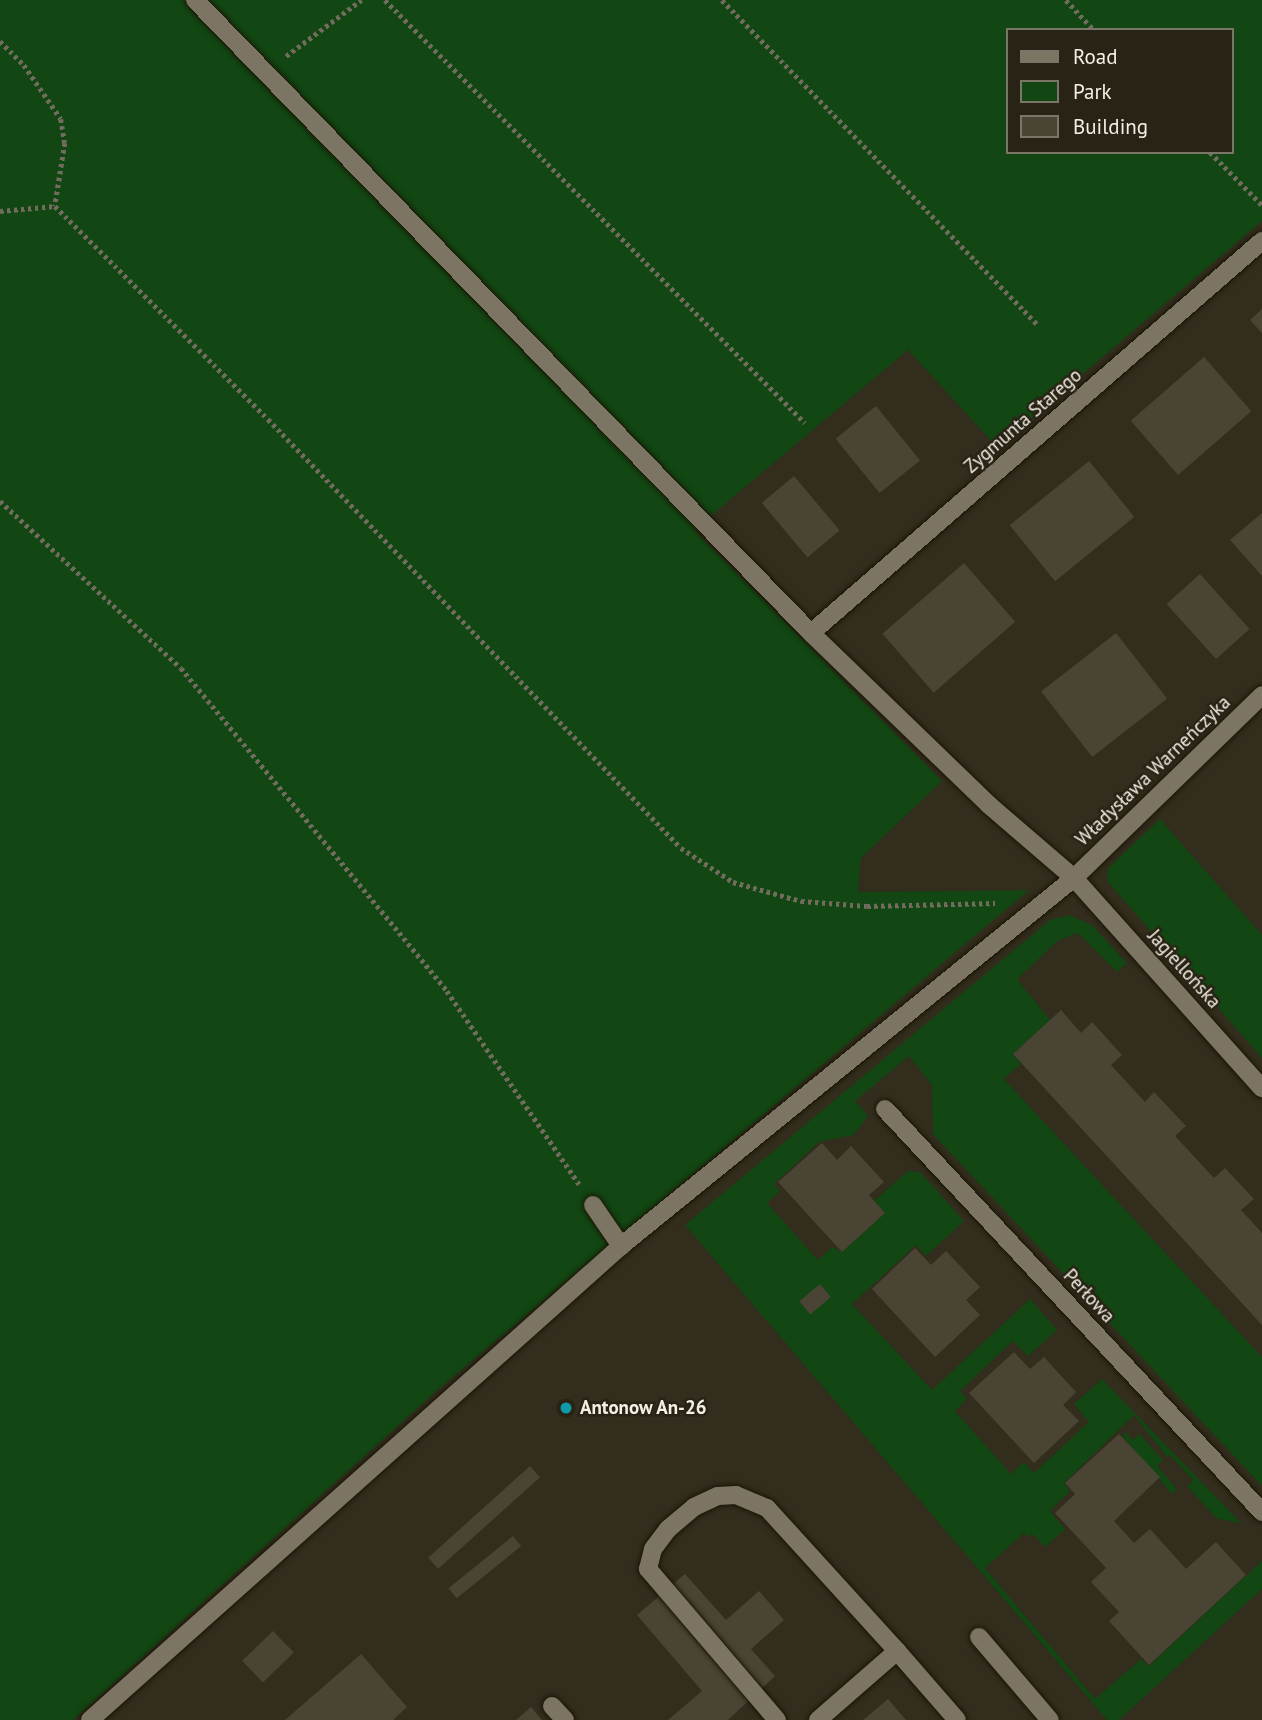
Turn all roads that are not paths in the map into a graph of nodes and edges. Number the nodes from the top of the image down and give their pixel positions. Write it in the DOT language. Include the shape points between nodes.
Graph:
graph roads {
  1 [pos="195,0"];
  2 [pos="1262,241"];
  3 [pos="811,633"];
  4 [pos="1262,695"];
  5 [pos="1074,878"];
  6 [pos="1262,1088"];
  7 [pos="885,1109"];
  8 [pos="593,1205"];
  9 [pos="621,1246"];
  10 [pos="1262,1512"];
  11 [pos="979,1637"];
  12 [pos="897,1651"];
  13 [pos="552,1706"];
  14 [pos="89,1720"];
  15 [pos="565,1720"];
  16 [pos="777,1720"];
  17 [pos="818,1720"];
  18 [pos="957,1720"];
  19 [pos="1050,1720"];
  1 -- 3 [label="street, Jagiellońska"];
  2 -- 3 [label="street, Zygmunta Starego"];
  3 -- 5 [label="street, Jagiellońska" via="989,805"];
  4 -- 5 [label="street, Władysława Warneńczyka"];
  5 -- 6 [label="street, Jagiellońska"];
  5 -- 9 [label="street, Władysława Warneńczyka"];
  7 -- 10 [label="street, Perłowa"];
  8 -- 9 [label="street"];
  9 -- 14 [label="street, Władysława Warneńczyka"];
  11 -- 19 [label="street"];
  12 -- 16 [label="street" via="766,1508 736,1495 718,1496 694,1507 653,1549 648,1569"];
  12 -- 17 [label="street"];
  12 -- 18 [label="street"];
  13 -- 15 [label="street"];
}
